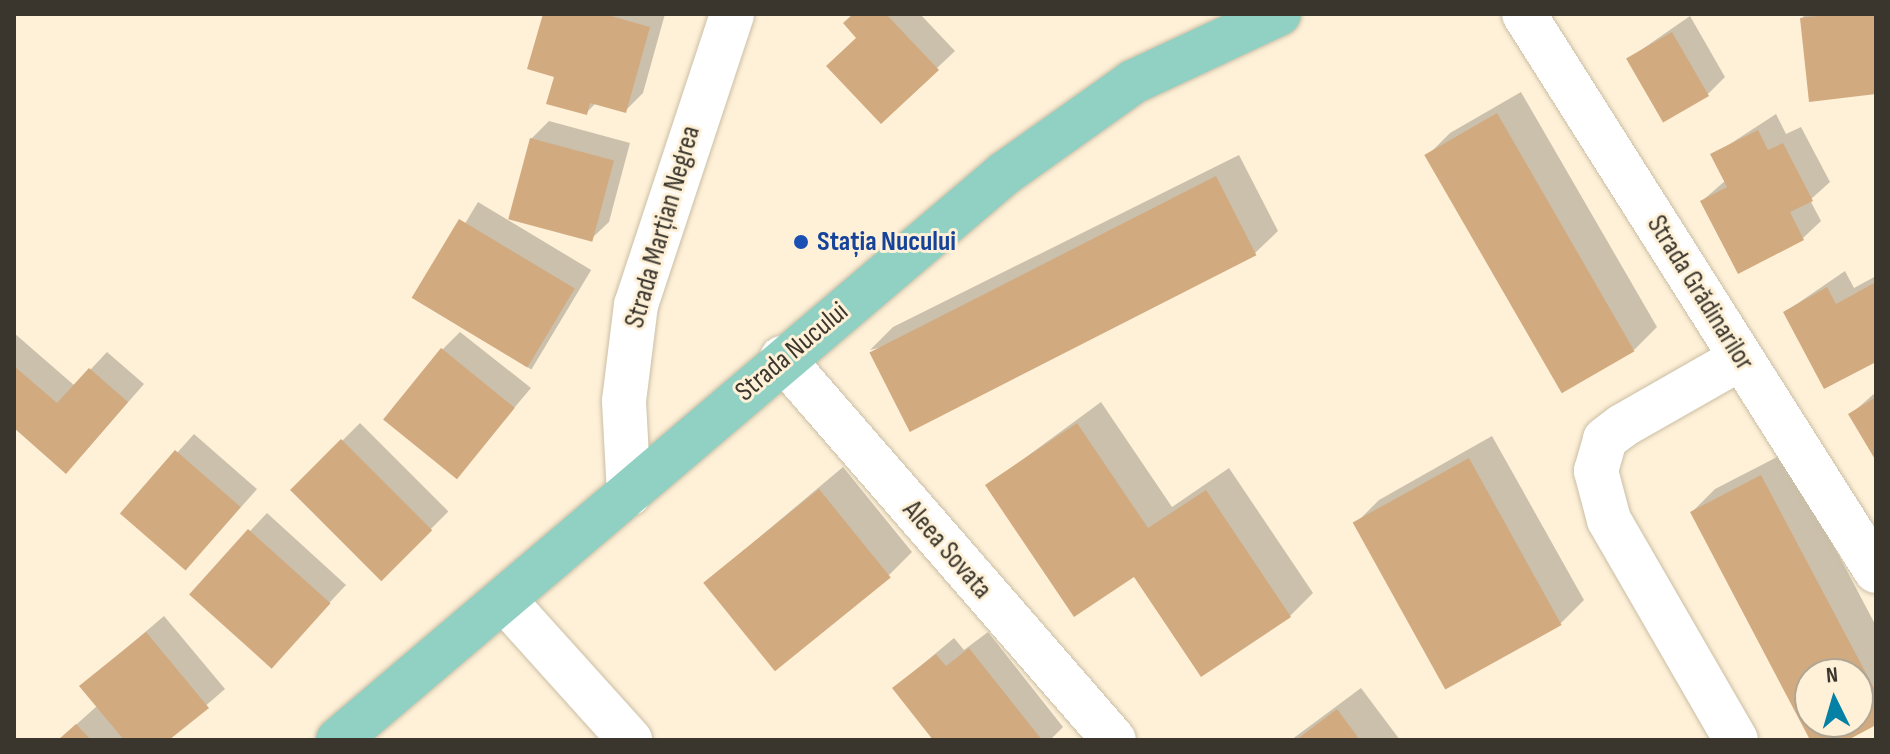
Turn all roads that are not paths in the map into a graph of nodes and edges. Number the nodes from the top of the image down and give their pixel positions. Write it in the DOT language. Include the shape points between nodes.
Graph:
graph roads {
  1 [pos="732,14"];
  2 [pos="1279,14"];
  3 [pos="1524,14"];
  4 [pos="782,358"];
  5 [pos="1741,358"];
  6 [pos="629,494"];
  7 [pos="1876,571"];
  8 [pos="505,601"];
  9 [pos="338,740"];
  10 [pos="630,740"];
  11 [pos="1114,740"];
  12 [pos="1736,740"];
  1 -- 6 [label="street, Strada Marțian Negrea" via="636,305 624,401"];
  2 -- 4 [label="main road, Strada Nucului" via="1133,82 1005,173"];
  3 -- 5 [label="street, Strada Grădinarilor"];
  4 -- 6 [label="main road, Strada Nucului"];
  4 -- 11 [label="street, Aleea Sovata"];
  5 -- 7 [label="street, Strada Grădinarilor"];
  5 -- 12 [label="street" via="1613,432 1596,471 1609,520"];
  6 -- 8 [label="main road, Strada Nucului"];
  8 -- 9 [label="main road, Strada Nucului"];
  8 -- 10 [label="street"];
}
